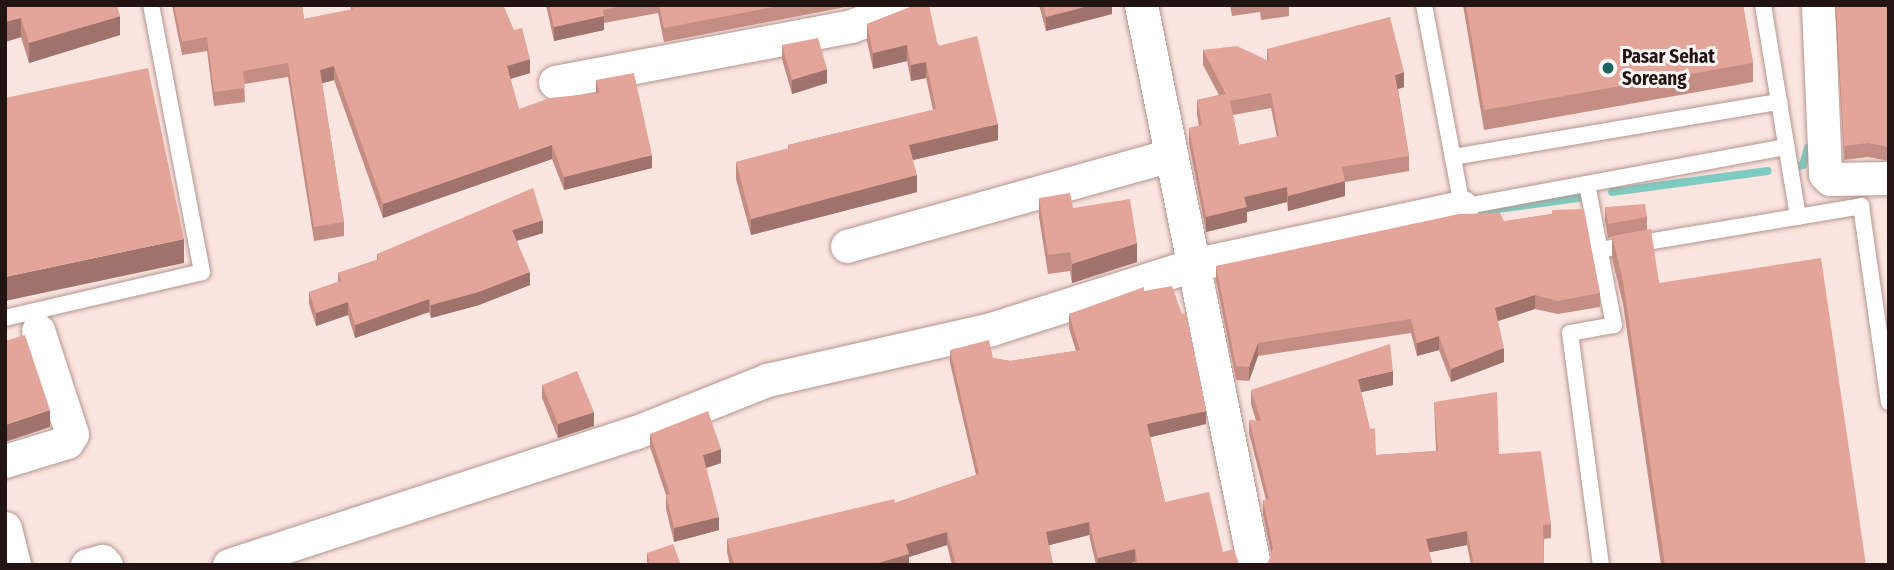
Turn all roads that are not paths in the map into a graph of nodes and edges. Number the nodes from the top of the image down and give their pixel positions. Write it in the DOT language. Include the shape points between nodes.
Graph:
graph roads {
  1 [pos="151,5"];
  2 [pos="907,5"];
  3 [pos="1141,5"];
  4 [pos="1424,5"];
  5 [pos="1763,5"];
  6 [pos="1818,5"];
  7 [pos="555,82"];
  8 [pos="1779,102"];
  9 [pos="1786,147"];
  10 [pos="1171,155"];
  11 [pos="1453,157"];
  12 [pos="1889,177"];
  13 [pos="1587,184"];
  14 [pos="1462,207"];
  15 [pos="1798,217"];
  16 [pos="846,246"];
  17 [pos="1600,250"];
  18 [pos="1193,265"];
  19 [pos="5,318"];
  20 [pos="38,330"];
  21 [pos="1889,402"];
  22 [pos="5,461"];
  23 [pos="5,528"];
  24 [pos="15,565"];
  25 [pos="88,565"];
  26 [pos="106,565"];
  27 [pos="229,565"];
  28 [pos="1254,565"];
  29 [pos="1601,565"];
  1 -- 19 [label="lane" via="157,73 202,272"];
  2 -- 7 [label="street" via="851,26"];
  3 -- 10 [label="street"];
  4 -- 11 [label="lane"];
  5 -- 8 [label="lane"];
  6 -- 12 [label="street" via="1825,174 1830,179"];
  8 -- 9 [label="lane"];
  8 -- 11 [label="lane"];
  9 -- 13 [label="lane"];
  9 -- 15 [label="lane"];
  10 -- 16 [label="street"];
  10 -- 18 [label="street"];
  11 -- 14 [label="lane"];
  13 -- 14 [label="lane"];
  13 -- 17 [label="lane"];
  14 -- 18 [label="street"];
  15 -- 17 [label="lane"];
  15 -- 21 [label="lane" via="1861,206"];
  17 -- 29 [label="lane" via="1614,325 1570,333"];
  18 -- 27 [label="street" via="991,329 767,380 661,424"];
  18 -- 28 [label="street"];
  20 -- 22 [label="street" via="72,434 67,442"];
  23 -- 24 [label="street"];
  25 -- 26 [label="street" via="102,561"];
}
